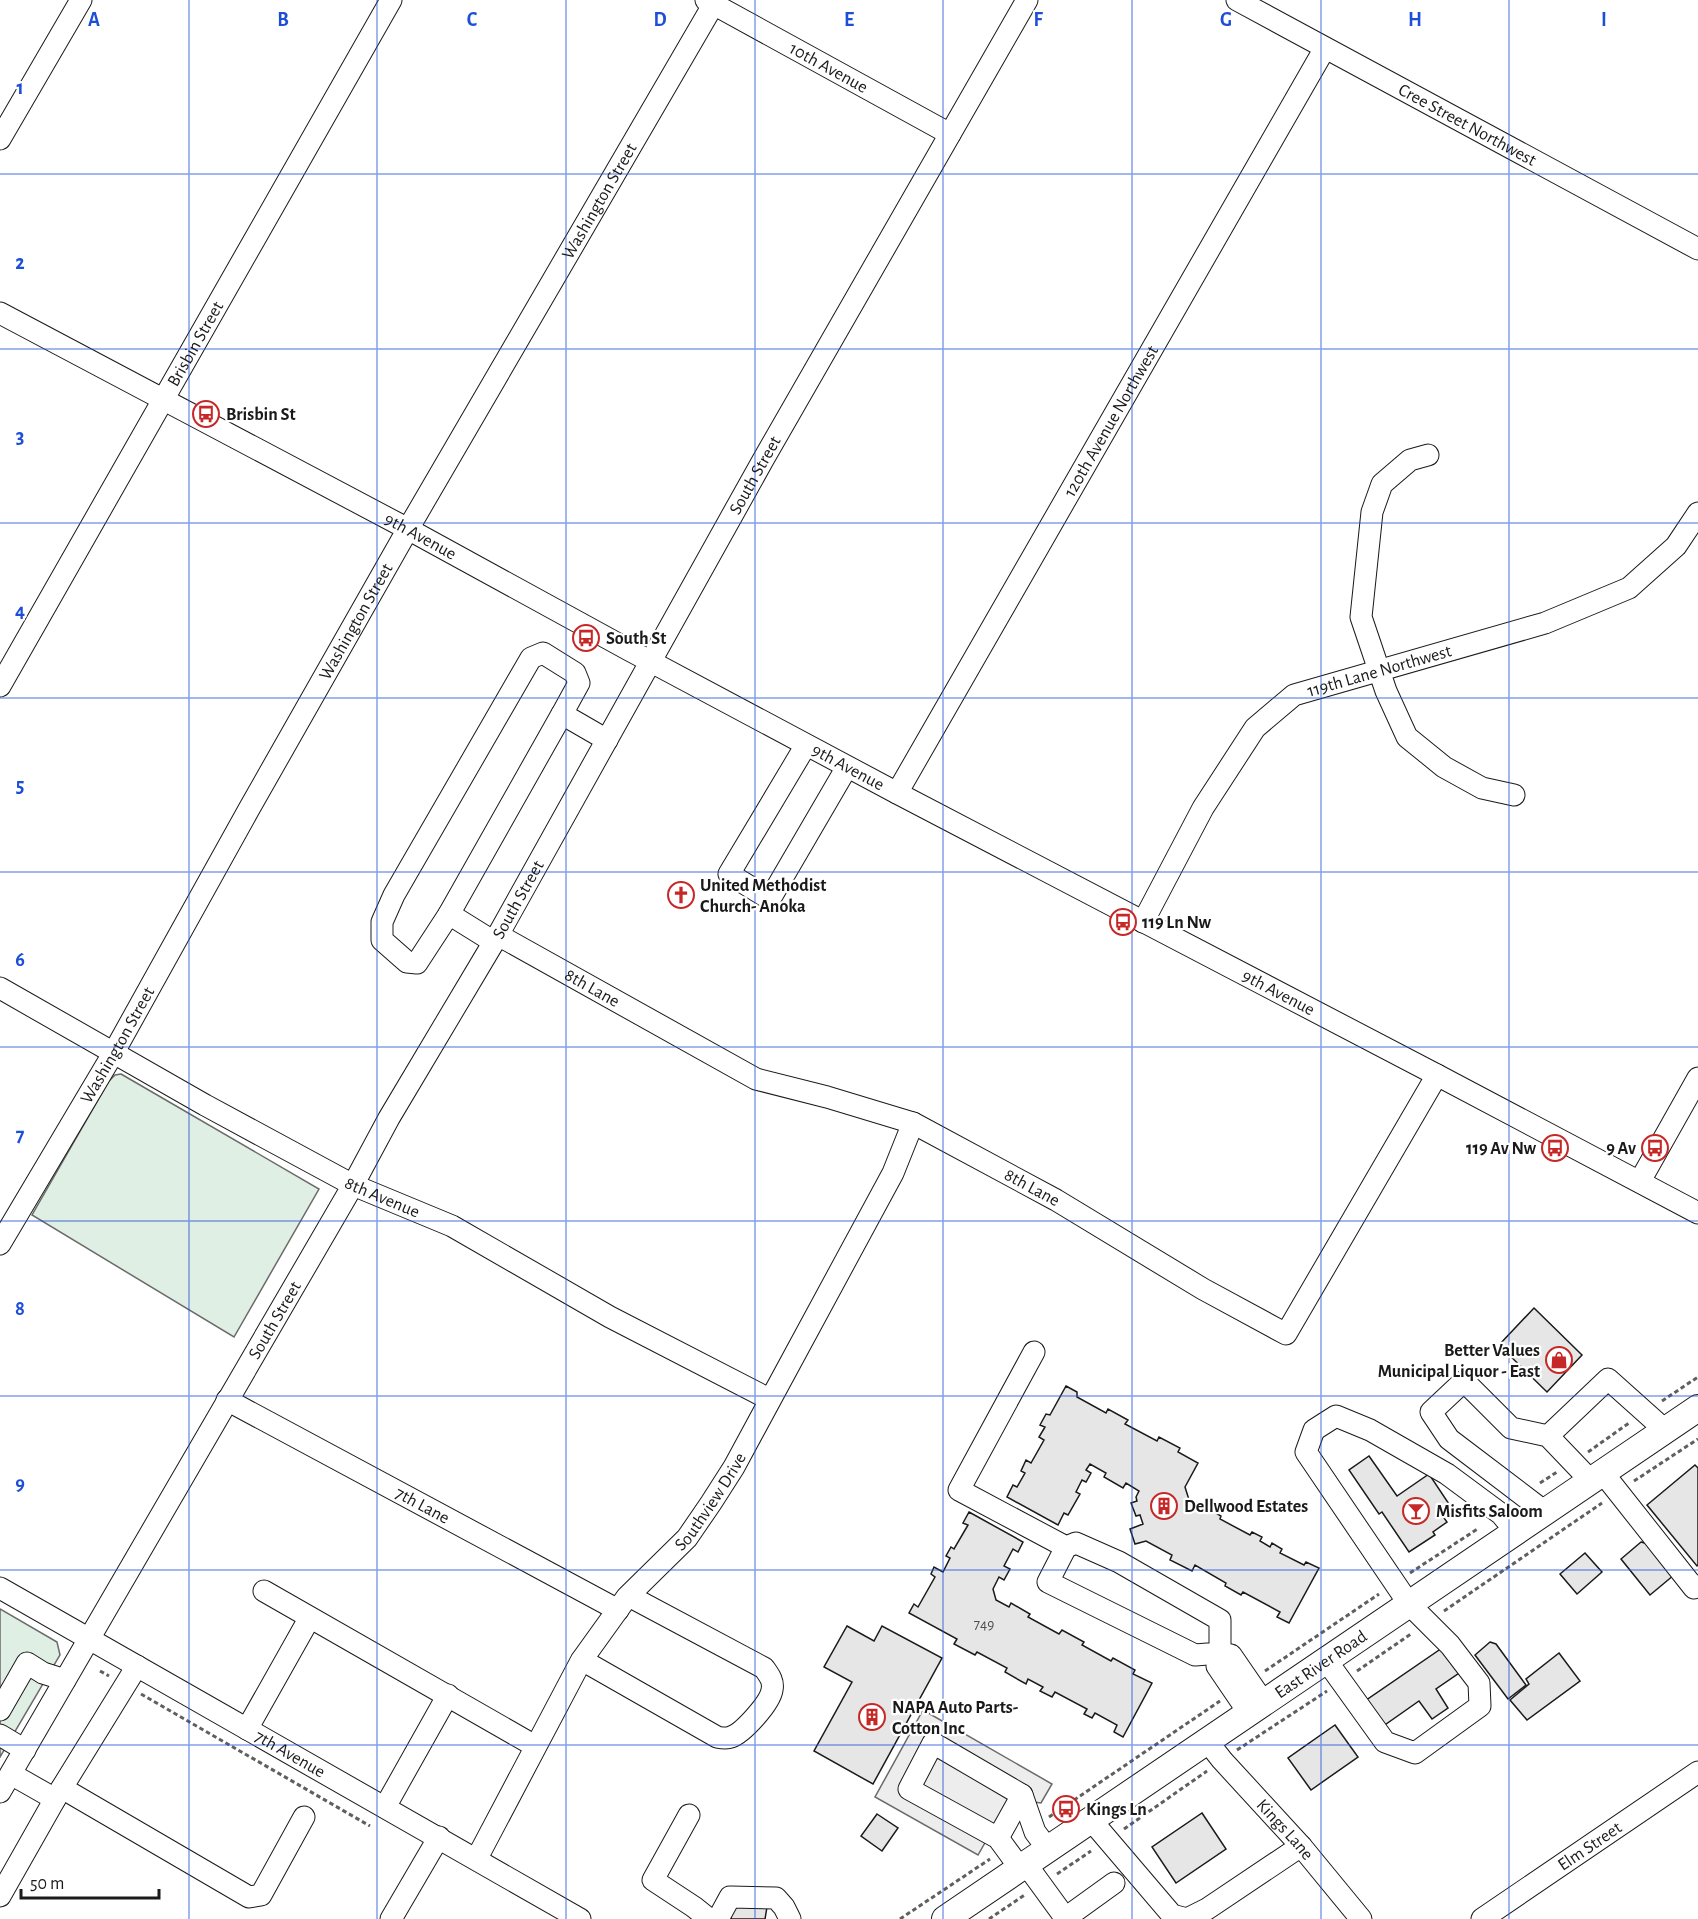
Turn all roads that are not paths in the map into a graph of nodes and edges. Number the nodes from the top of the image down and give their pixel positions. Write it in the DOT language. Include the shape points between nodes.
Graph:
graph roads {
  1 [pos="81,0"];
  2 [pos="391,0"];
  3 [pos="1027,0"];
  4 [pos="1237,0"];
  5 [pos="712,1"];
  6 [pos="1325,48"];
  7 [pos="950,134"];
  8 [pos="0,139"];
  9 [pos="1698,249"];
  10 [pos="0,313"];
  11 [pos="163,401"];
  12 [pos="1428,455"];
  13 [pos="1698,513"];
  14 [pos="408,529"];
  15 [pos="651,661"];
  16 [pos="1379,671"];
  17 [pos="0,686"];
  18 [pos="562,714"];
  19 [pos="607,740"];
  20 [pos="806,745"];
  21 [pos="847,767"];
  22 [pos="897,793"];
  23 [pos="1514,795"];
  24 [pos="449,914"];
  25 [pos="1143,922"];
  26 [pos="496,938"];
  27 [pos="0,988"];
  28 [pos="114,1052"];
  29 [pos="1437,1075"];
  30 [pos="1698,1078"];
  31 [pos="913,1122"];
  32 [pos="1640,1181"];
  33 [pos="353,1185"];
  34 [pos="1698,1213"];
  35 [pos="0,1244"];
  36 [pos="1034,1352"];
  37 [pos="770,1399"];
  38 [pos="227,1400"];
  39 [pos="1698,1408"];
  40 [pos="1665,1431"];
  41 [pos="1548,1436"];
  42 [pos="1597,1477"];
  43 [pos="1545,1512"];
  44 [pos="1508,1523"];
  45 [pos="1066,1547"];
  46 [pos="1698,1586"];
  47 [pos="0,1588"];
  48 [pos="264,1591"];
  49 [pos="623,1603"];
  50 [pos="1409,1604"];
  51 [pos="309,1618"];
  52 [pos="90,1640"];
  53 [pos="1220,1653"];
  54 [pos="582,1660"];
  55 [pos="1326,1660"];
  56 [pos="137,1666"];
  57 [pos="65,1680"];
  58 [pos="448,1695"];
  59 [pos="1257,1708"];
  60 [pos="0,1710"];
  61 [pos="247,1729"];
  62 [pos="0,1735"];
  63 [pos="1207,1741"];
  64 [pos="536,1746"];
  65 [pos="25,1750"];
  66 [pos="1698,1772"];
  67 [pos="5,1783"];
  68 [pos="59,1794"];
  69 [pos="1022,1795"];
  70 [pos="385,1807"];
  71 [pos="689,1815"];
  72 [pos="304,1817"];
  73 [pos="1091,1820"];
  74 [pos="439,1837"];
  75 [pos="1301,1846"];
  76 [pos="1048,1849"];
  77 [pos="1012,1854"];
  78 [pos="477,1858"];
  79 [pos="1114,1883"];
  80 [pos="0,1896"];
  81 [pos="697,1915"];
  82 [pos="947,1918"];
  83 [pos="391,1919"];
  84 [pos="580,1919"];
  85 [pos="718,1919"];
  86 [pos="790,1919"];
  87 [pos="1065,1919"];
  88 [pos="1361,1919"];
  89 [pos="1482,1919"];
  1 -- 8 [label="street"];
  2 -- 11 [label="street, Brisbin Street"];
  3 -- 7 [label="street, South Street"];
  4 -- 6 [label="street, Cree Street Northwest"];
  5 -- 7 [label="street, 10th Avenue"];
  5 -- 14 [label="street, Washington Street"];
  6 -- 9 [label="street, Cree Street Northwest"];
  6 -- 22 [label="street, 120th Avenue Northwest"];
  7 -- 15 [label="street, South Street"];
  10 -- 11 [label="street, 9th Avenue"];
  11 -- 14 [label="street, 9th Avenue"];
  11 -- 17 [label="street, Brisbin Street"];
  12 -- 16 [label="street" via="1410,460 1382,484 1372,512 1361,617"];
  13 -- 16 [label="street, 119th Lane Northwest" via="1676,546 1629,588 1545,623"];
  14 -- 15 [label="street, 9th Avenue"];
  14 -- 28 [label="street, Washington Street"];
  15 -- 19 [label="street, South Street"];
  15 -- 20 [label="street, 9th Avenue"];
  16 -- 23 [label="street" via="1407,737 1444,767 1482,788"];
  16 -- 25 [label="street, 119th Lane Northwest" via="1294,695 1255,728 1203,808"];
  18 -- 19 [label="street"];
  18 -- 24 [label="street"];
  18 -- 24 [label="street" via="579,683 575,673 543,653 531,658 394,896 382,922 382,940 407,962 417,963"];
  19 -- 26 [label="street, South Street"];
  20 -- 21 [label="street, 9th Avenue"];
  20 -- 21 [label="street" via="729,874 770,899"];
  21 -- 22 [label="street, 9th Avenue"];
  22 -- 25 [label="street, 9th Avenue"];
  24 -- 26 [label="street, 8th Lane"];
  25 -- 29 [label="street, 9th Avenue"];
  26 -- 31 [label="street, 8th Lane" via="756,1079"];
  26 -- 33 [label="street, South Street"];
  27 -- 28 [label="street, 8th Avenue"];
  28 -- 33 [label="street, 8th Avenue"];
  28 -- 35 [label="street, Washington Street"];
  29 -- 31 [label="street, 8th Lane" via="1286,1334"];
  29 -- 32 [label="street, 9th Avenue"];
  30 -- 32 [label="street"];
  31 -- 37 [label="street, Southview Drive" via="892,1173"];
  32 -- 34 [label="street, 9th Avenue"];
  33 -- 37 [label="street, 8th Avenue" via="452,1226 610,1317"];
  33 -- 38 [label="street, South Street"];
  36 -- 45 [label="street" via="959,1490"];
  37 -- 49 [label="street, Southview Drive" via="734,1467 687,1538"];
  38 -- 49 [label="street, 7th Lane"];
  38 -- 52 [label="street, South Street"];
  39 -- 40 [label="main road, East River Road"];
  40 -- 41 [label="street" via="1608,1378"];
  40 -- 42 [label="main road, East River Road"];
  41 -- 42 [label="street" via="1572,1462"];
  41 -- 43 [label="street" via="1511,1428 1464,1381 1431,1412 1449,1439"];
  42 -- 43 [label="main road, East River Road"];
  42 -- 46 [label="street" via="1694,1588"];
  43 -- 44 [label="main road, East River Road"];
  44 -- 50 [label="main road, East River Road"];
  44 -- 50 [label="street" via="1447,1474 1370,1430 1336,1416 1314,1430 1306,1452"];
  45 -- 53 [label="street" via="1076,1543 1119,1562 1220,1620"];
  45 -- 53 [label="street" via="1048,1582 1195,1655"];
  47 -- 52 [label="street, 7th Avenue"];
  48 -- 51 [label="street"];
  49 -- 54 [label="street, Southview Drive"];
  49 -- 54 [label="street, 7th Lane" via="764,1668 772,1678 769,1700 742,1730 725,1739"];
  50 -- 55 [label="main road, East River Road"];
  50 -- 55 [label="street" via="1450,1645 1479,1683 1480,1706 1415,1753 1386,1742"];
  51 -- 58 [label="street"];
  51 -- 61 [label="street"];
  52 -- 56 [label="street, 7th Avenue"];
  52 -- 57 [label="street, South Street"];
  53 -- 59 [label="street" via="1231,1656 1242,1687"];
  54 -- 64 [label="street, Southview Drive"];
  55 -- 59 [label="main road, East River Road"];
  56 -- 61 [label="street, 7th Avenue"];
  56 -- 68 [label="street"];
  57 -- 60 [label="street" via="27,1663"];
  57 -- 65 [label="street, South Street"];
  58 -- 64 [label="street"];
  58 -- 70 [label="street"];
  59 -- 63 [label="main road, East River Road"];
  61 -- 70 [label="street, 7th Avenue"];
  62 -- 65 [label="street"];
  63 -- 73 [label="main road, East River Road"];
  63 -- 75 [label="street, Kings Lane"];
  64 -- 78 [label="street, Southview Drive"];
  65 -- 67 [label="street, South Street"];
  66 -- 89 [label="street, Elm Street"];
  67 -- 68 [label="street"];
  68 -- 72 [label="street" via="249,1897 261,1895"];
  68 -- 80 [label="street"];
  69 -- 76 [label="street" via="1034,1828"];
  69 -- 77 [label="street"];
  69 -- 77 [label="street" via="933,1743 909,1789"];
  70 -- 74 [label="street, 7th Avenue"];
  71 -- 81 [label="street" via="653,1880"];
  73 -- 75 [label="street" via="1172,1915 1187,1919"];
  73 -- 76 [label="main road, East River Road"];
  74 -- 78 [label="street, 7th Avenue"];
  74 -- 83 [label="street"];
  75 -- 88 [label="street, Kings Lane"];
  76 -- 77 [label="main road, East River Road"];
  77 -- 82 [label="main road, East River Road"];
  77 -- 87 [label="street"];
  78 -- 84 [label="street, 7th Avenue"];
  79 -- 87 [label="street"];
  85 -- 86 [label="street" via="730,1897 776,1898"];
}
